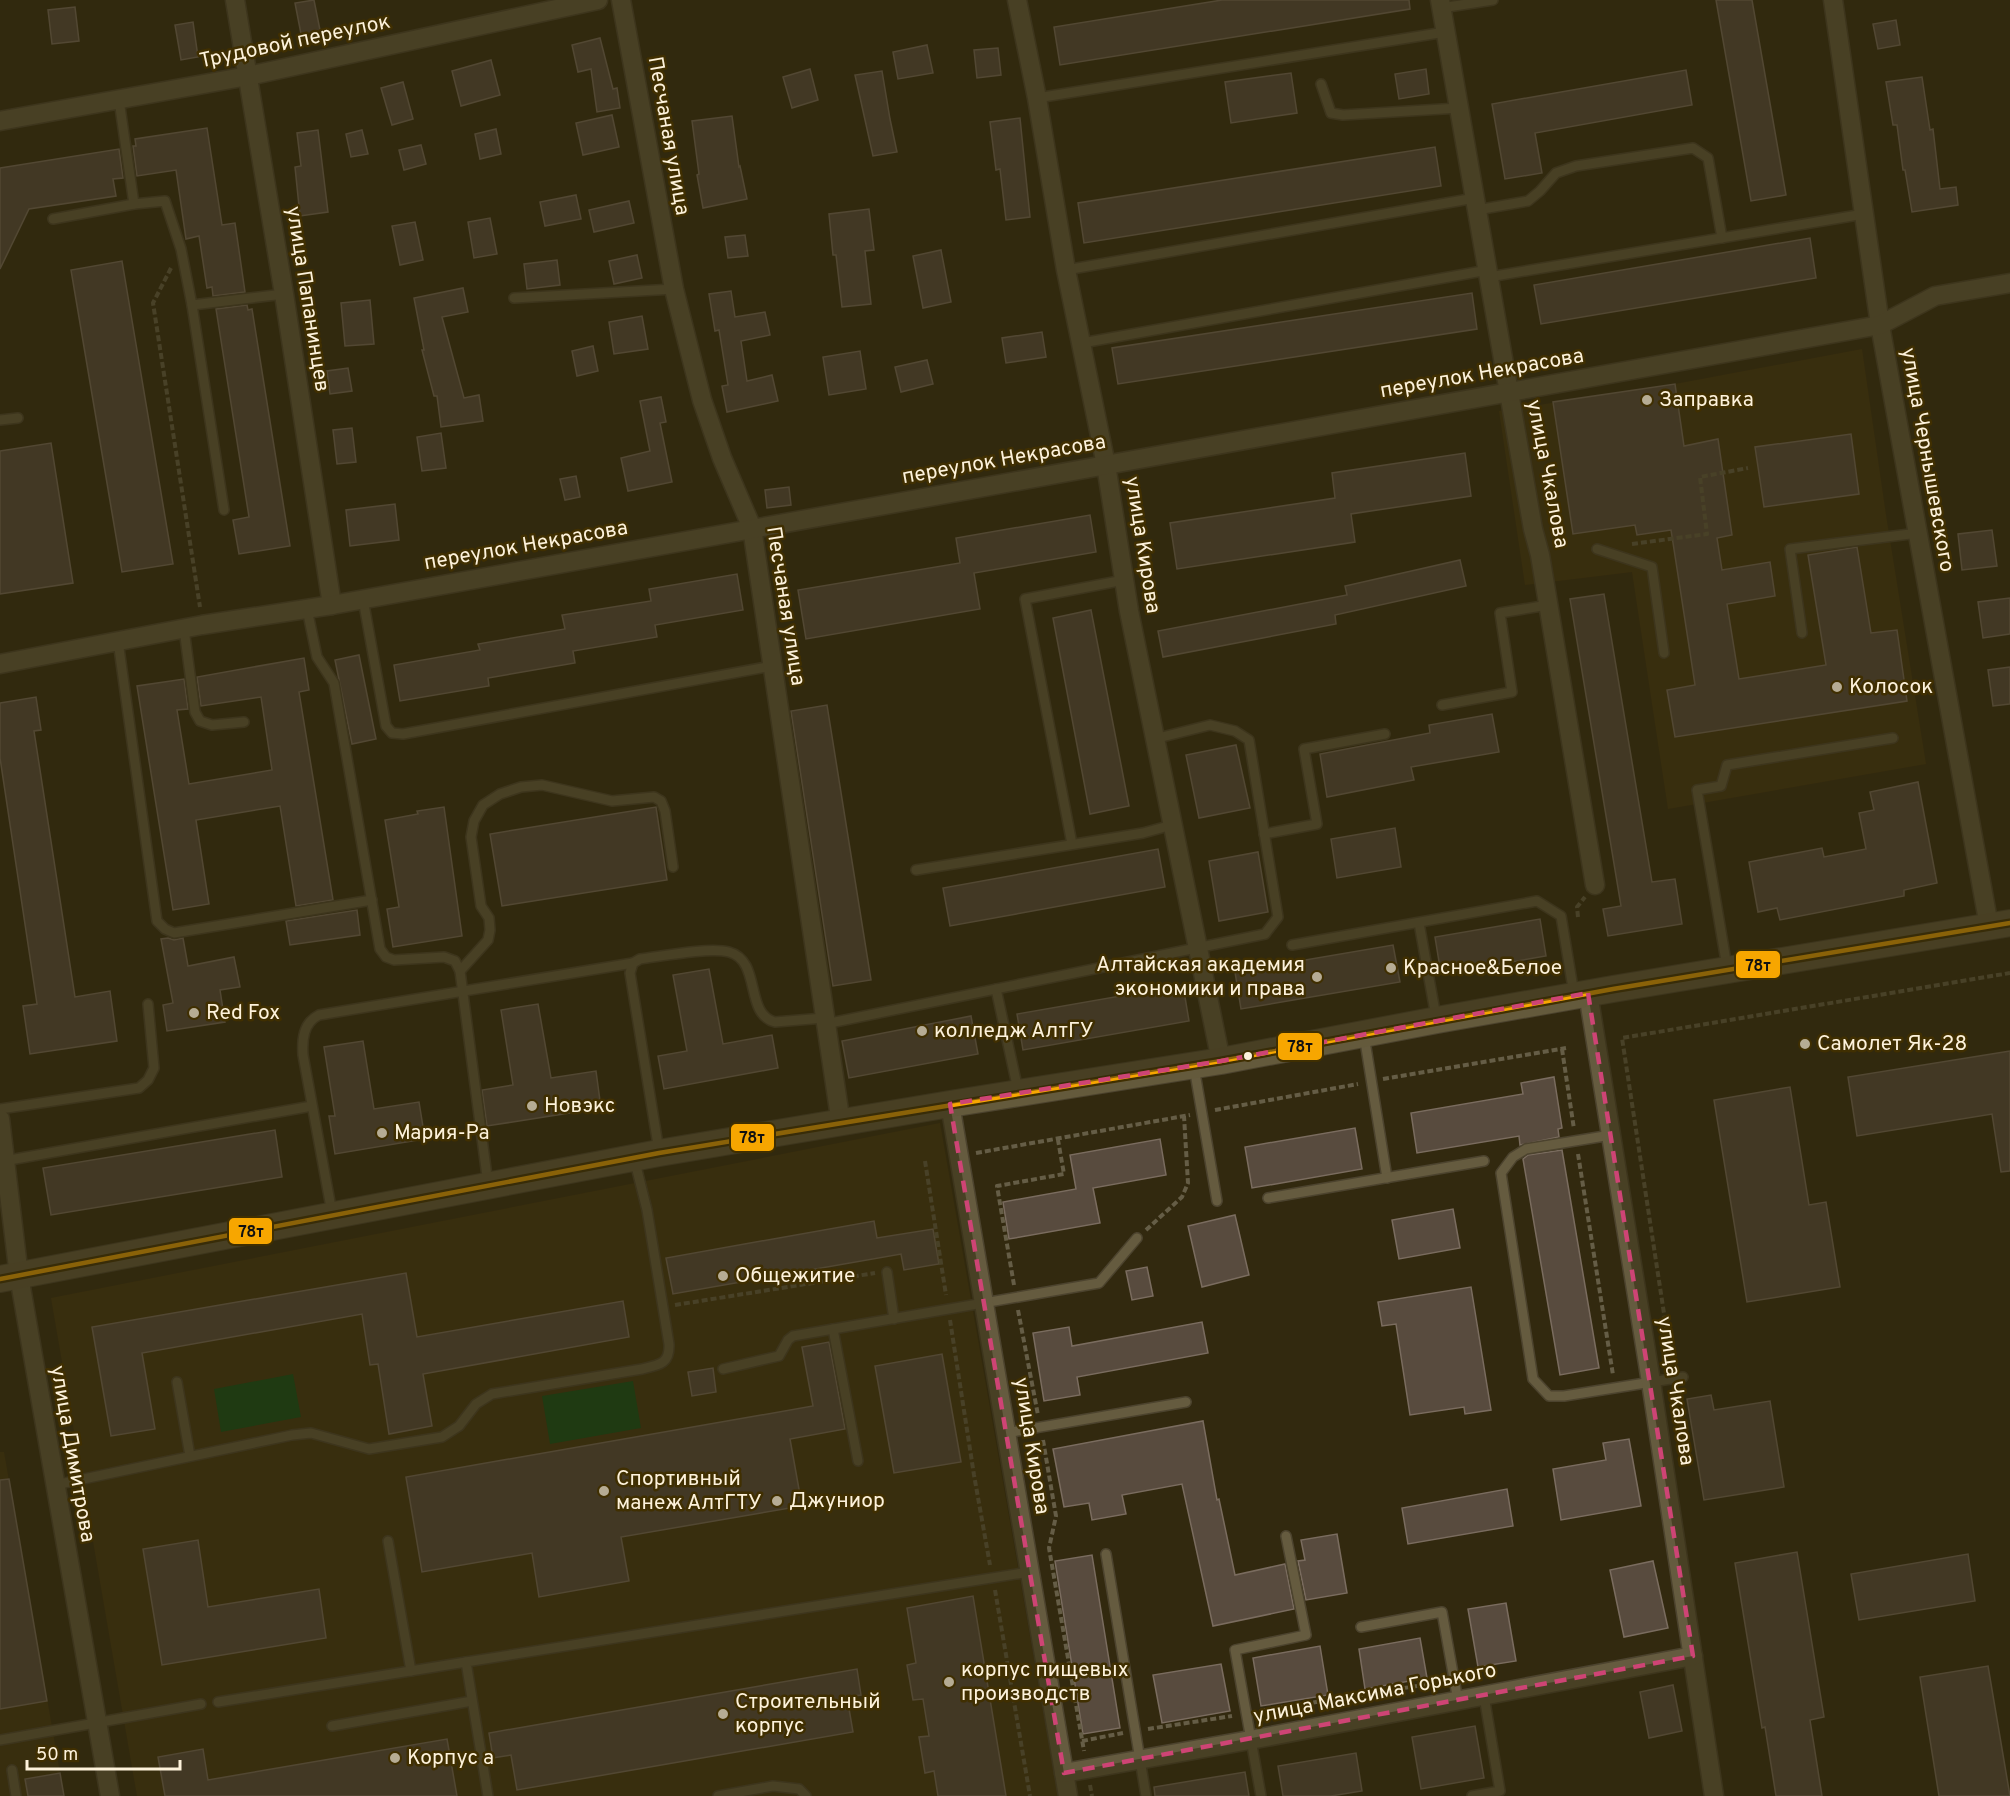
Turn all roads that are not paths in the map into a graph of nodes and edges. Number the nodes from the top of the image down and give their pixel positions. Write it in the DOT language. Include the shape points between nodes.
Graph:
graph roads {
  1 [pos="235,0"];
  2 [pos="598,0"];
  3 [pos="621,0"];
  4 [pos="1017,0"];
  5 [pos="1493,0"];
  6 [pos="1833,0"];
  7 [pos="1440,4"];
  8 [pos="1445,32"];
  9 [pos="248,76"];
  10 [pos="1321,84"];
  11 [pos="1037,98"];
  12 [pos="120,100"];
  13 [pos="1459,108"];
  14 [pos="0,122"];
  15 [pos="134,204"];
  16 [pos="1476,204"];
  17 [pos="1864,214"];
  18 [pos="53,219"];
  19 [pos="1722,238"];
  20 [pos="1066,270"];
  21 [pos="1488,273"];
  22 [pos="2010,283"];
  23 [pos="674,289"];
  24 [pos="284,294"];
  25 [pos="514,298"];
  26 [pos="192,305"];
  27 [pos="1880,325"];
  28 [pos="1082,343"];
  29 [pos="1509,392"];
  30 [pos="18,418"];
  31 [pos="0,420"];
  32 [pos="1106,465"];
  33 [pos="224,510"];
  34 [pos="752,528"];
  35 [pos="1918,533"];
  36 [pos="1596,549"];
  37 [pos="1124,580"];
  38 [pos="363,598"];
  39 [pos="332,605"];
  40 [pos="1548,605"];
  41 [pos="307,609"];
  42 [pos="184,629"];
  43 [pos="1802,633"];
  44 [pos="117,641"];
  45 [pos="1664,653"];
  46 [pos="0,664"];
  47 [pos="772,666"];
  48 [pos="1442,705"];
  49 [pos="244,722"];
  50 [pos="1385,734"];
  51 [pos="1893,738"];
  52 [pos="1154,739"];
  53 [pos="1172,825"];
  54 [pos="1264,834"];
  55 [pos="1072,844"];
  56 [pos="673,867"];
  57 [pos="916,870"];
  58 [pos="1595,885"];
  59 [pos="372,900"];
  60 [pos="1419,922"];
  61 [pos="1999,925"];
  62 [pos="1292,945"];
  63 [pos="1198,949"];
  64 [pos="633,963"];
  65 [pos="1727,970"];
  66 [pos="460,971"];
  67 [pos="996,988"];
  68 [pos="463,991"];
  69 [pos="1581,995"];
  70 [pos="148,1004"];
  71 [pos="1437,1020"];
  72 [pos="825,1021"];
  73 [pos="1364,1033"];
  74 [pos="1221,1061"];
  75 [pos="1193,1065"];
  76 [pos="1018,1093"];
  77 [pos="950,1104"];
  78 [pos="312,1106"];
  79 [pos="0,1109"];
  80 [pos="0,1119"];
  81 [pos="841,1124"];
  82 [pos="1611,1135"];
  83 [pos="659,1153"];
  84 [pos="634,1158"];
  85 [pos="1484,1161"];
  86 [pos="3,1162"];
  87 [pos="1387,1178"];
  88 [pos="488,1186"];
  89 [pos="1268,1198"];
  90 [pos="1217,1201"];
  91 [pos="333,1216"];
  92 [pos="1137,1238"];
  93 [pos="887,1272"];
  94 [pos="9,1277"];
  95 [pos="985,1304"];
  96 [pos="894,1319"];
  97 [pos="833,1329"];
  98 [pos="723,1369"];
  99 [pos="1679,1378"];
  100 [pos="177,1382"];
  101 [pos="1651,1382"];
  102 [pos="1186,1402"];
  103 [pos="1006,1433"];
  104 [pos="190,1456"];
  105 [pos="858,1461"];
  106 [pos="55,1485"];
  107 [pos="1286,1536"];
  108 [pos="388,1541"];
  109 [pos="1106,1554"];
  110 [pos="1029,1572"];
  111 [pos="1361,1627"];
  112 [pos="1693,1656"];
  113 [pos="466,1662"];
  114 [pos="411,1671"];
  115 [pos="1484,1696"];
  116 [pos="472,1701"];
  117 [pos="1458,1701"];
  118 [pos="218,1702"];
  119 [pos="201,1704"];
  120 [pos="97,1723"];
  121 [pos="332,1726"];
  122 [pos="0,1740"];
  123 [pos="1250,1740"];
  124 [pos="1140,1760"];
  125 [pos="12,1770"];
  126 [pos="1064,1773"];
  127 [pos="16,1796"];
  128 [pos="110,1796"];
  129 [pos="488,1796"];
  130 [pos="718,1796"];
  131 [pos="806,1796"];
  132 [pos="1068,1796"];
  133 [pos="1146,1796"];
  134 [pos="1261,1796"];
  135 [pos="1472,1796"];
  136 [pos="1714,1796"];
  1 -- 9 [label="street, улица Папанинцев"];
  2 -- 9 [label="street, Трудовой переулок"];
  3 -- 23 [label="street, Песчаная улица"];
  4 -- 11 [label="street, улица Кирова"];
  5 -- 7 [label="lane"];
  6 -- 17 [label="street, улица Чернышевского"];
  7 -- 8 [label="street, улица Чкалова"];
  8 -- 11 [label="lane"];
  8 -- 13 [label="street, улица Чкалова"];
  9 -- 12 [label="street, Трудовой переулок"];
  9 -- 24 [label="street, улица Папанинцев"];
  10 -- 13 [label="lane" via="1330,113"];
  11 -- 20 [label="street, улица Кирова"];
  12 -- 14 [label="street, Трудовой переулок"];
  12 -- 15 [label="lane"];
  13 -- 16 [label="street, улица Чкалова"];
  15 -- 18 [label="lane"];
  15 -- 26 [label="lane" via="165,201 181,249"];
  16 -- 19 [label="lane" via="1528,201 1556,174 1576,166 1693,148 1708,158"];
  16 -- 20 [label="lane"];
  16 -- 21 [label="street, улица Чкалова"];
  17 -- 19 [label="lane"];
  17 -- 27 [label="street, улица Чернышевского"];
  19 -- 21 [label="lane"];
  20 -- 28 [label="street, улица Кирова"];
  21 -- 28 [label="lane"];
  21 -- 29 [label="street, улица Чкалова"];
  22 -- 27 [label="street, переулок Некрасова" via="1935,296"];
  23 -- 25 [label="lane"];
  23 -- 34 [label="street, Песчаная улица" via="702,400"];
  24 -- 26 [label="lane"];
  24 -- 39 [label="street, улица Папанинцев"];
  26 -- 33 [label="lane"];
  27 -- 29 [label="street, переулок Некрасова"];
  27 -- 35 [label="street, улица Чернышевского"];
  28 -- 32 [label="street, улица Кирова"];
  29 -- 32 [label="street, переулок Некрасова"];
  29 -- 40 [label="street, улица Чкалова"];
  30 -- 31 [label="lane"];
  32 -- 34 [label="street, переулок Некрасова"];
  32 -- 37 [label="street, улица Кирова"];
  34 -- 38 [label="street, переулок Некрасова"];
  34 -- 47 [label="street, Песчаная улица"];
  35 -- 43 [label="lane" via="1790,549"];
  35 -- 61 [label="street, улица Чернышевского"];
  36 -- 45 [label="lane" via="1652,567"];
  37 -- 52 [label="street, улица Кирова"];
  37 -- 55 [label="lane" via="1024,599"];
  38 -- 39 [label="street, переулок Некрасова"];
  38 -- 47 [label="lane" via="386,726 392,733"];
  39 -- 41 [label="street, переулок Некрасова"];
  40 -- 48 [label="lane" via="1500,613 1512,692"];
  40 -- 58 [label="street, улица Чкалова"];
  41 -- 42 [label="street, переулок Некрасова"];
  41 -- 59 [label="lane" via="317,657 334,683"];
  42 -- 44 [label="street, переулок Некрасова"];
  42 -- 49 [label="lane" via="195,712 200,721 212,725"];
  44 -- 46 [label="street, переулок Некрасова"];
  44 -- 59 [label="lane" via="158,921 165,929 174,933"];
  47 -- 72 [label="street, Песчаная улица"];
  50 -- 54 [label="lane" via="1305,749 1317,824"];
  51 -- 65 [label="lane" via="1727,765 1720,786 1697,790"];
  52 -- 53 [label="street, улица Кирова"];
  52 -- 54 [label="lane" via="1210,724 1235,731 1249,740"];
  53 -- 55 [label="lane"];
  53 -- 63 [label="street, улица Кирова"];
  54 -- 63 [label="lane" via="1278,917 1265,934"];
  55 -- 57 [label="lane"];
  56 -- 66 [label="lane" via="665,811 661,801 654,797 612,801 542,785 500,794 483,805 471,837 482,906 489,918 488,940"];
  59 -- 66 [label="lane" via="380,949 386,957 444,957 455,961"];
  60 -- 62 [label="lane"];
  60 -- 69 [label="lane" via="1537,901 1561,916"];
  60 -- 71 [label="lane"];
  61 -- 65 [label="main road"];
  63 -- 67 [label="lane"];
  63 -- 74 [label="street, улица Кирова"];
  64 -- 68 [label="lane"];
  64 -- 72 [label="lane" via="640,959 728,952 740,958 748,969 760,1011 769,1021"];
  64 -- 83 [label="lane" via="630,973"];
  65 -- 69 [label="main road"];
  66 -- 68 [label="lane"];
  67 -- 72 [label="lane"];
  67 -- 76 [label="lane"];
  68 -- 78 [label="lane" via="312,1019 303,1041"];
  68 -- 88 [label="lane"];
  69 -- 71 [label="main road"];
  69 -- 82 [label="street, улица Чкалова"];
  70 -- 79 [label="lane" via="154,1068 139,1088"];
  71 -- 73 [label="main road"];
  72 -- 81 [label="street, Песчаная улица"];
  73 -- 74 [label="main road"];
  73 -- 87 [label="lane"];
  74 -- 75 [label="main road"];
  75 -- 76 [label="main road"];
  75 -- 90 [label="lane"];
  76 -- 77 [label="main road"];
  77 -- 81 [label="main road"];
  77 -- 95 [label="street, улица Кирова"];
  78 -- 86 [label="lane"];
  78 -- 91 [label="lane"];
  80 -- 86 [label="street, улица Димитрова"];
  81 -- 83 [label="main road"];
  82 -- 101 [label="street, улица Чкалова"];
  82 -- 101 [label="lane" via="1526,1149 1513,1157 1501,1173 1531,1367 1533,1378 1549,1396"];
  83 -- 84 [label="main road"];
  84 -- 88 [label="main road"];
  84 -- 104 [label="lane" via="647,1210 670,1354 662,1364 492,1394 442,1437 369,1449 311,1433"];
  85 -- 87 [label="lane"];
  86 -- 94 [label="street, улица Димитрова"];
  87 -- 89 [label="lane"];
  88 -- 91 [label="main road"];
  91 -- 94 [label="main road"];
  92 -- 95 [label="lane" via="1100,1283"];
  93 -- 96 [label="lane"];
  94 -- 106 [label="street, улица Димитрова"];
  95 -- 96 [label="lane"];
  95 -- 103 [label="street, улица Кирова"];
  96 -- 97 [label="lane"];
  97 -- 98 [label="lane" via="793,1336 779,1356"];
  97 -- 105 [label="lane"];
  99 -- 101 [label="lane"];
  100 -- 104 [label="lane"];
  101 -- 112 [label="street, улица Чкалова"];
  102 -- 103 [label="lane"];
  103 -- 110 [label="street, улица Кирова"];
  104 -- 106 [label="lane"];
  106 -- 120 [label="street, улица Димитрова"];
  107 -- 123 [label="lane" via="1306,1635 1235,1650"];
  108 -- 114 [label="lane"];
  109 -- 124 [label="lane"];
  110 -- 113 [label="lane"];
  110 -- 126 [label="street, улица Кирова"];
  111 -- 117 [label="lane" via="1442,1612"];
  112 -- 115 [label="street, улица Максима Горького"];
  112 -- 136 [label="street, улица Чкалова"];
  113 -- 114 [label="lane"];
  113 -- 116 [label="lane"];
  114 -- 118 [label="lane"];
  115 -- 117 [label="street, улица Максима Горького"];
  115 -- 135 [label="lane" via="1500,1791"];
  116 -- 121 [label="lane"];
  116 -- 129 [label="lane"];
  117 -- 123 [label="street, улица Максима Горького"];
  119 -- 120 [label="lane"];
  120 -- 122 [label="lane"];
  120 -- 128 [label="street, улица Димитрова"];
  123 -- 124 [label="street, улица Максима Горького"];
  123 -- 134 [label="lane"];
  124 -- 126 [label="street, улица Максима Горького"];
  124 -- 133 [label="lane"];
  125 -- 127 [label="lane"];
  126 -- 132 [label="street, улица Кирова"];
  130 -- 131 [label="lane" via="773,1786 798,1789"];
}
